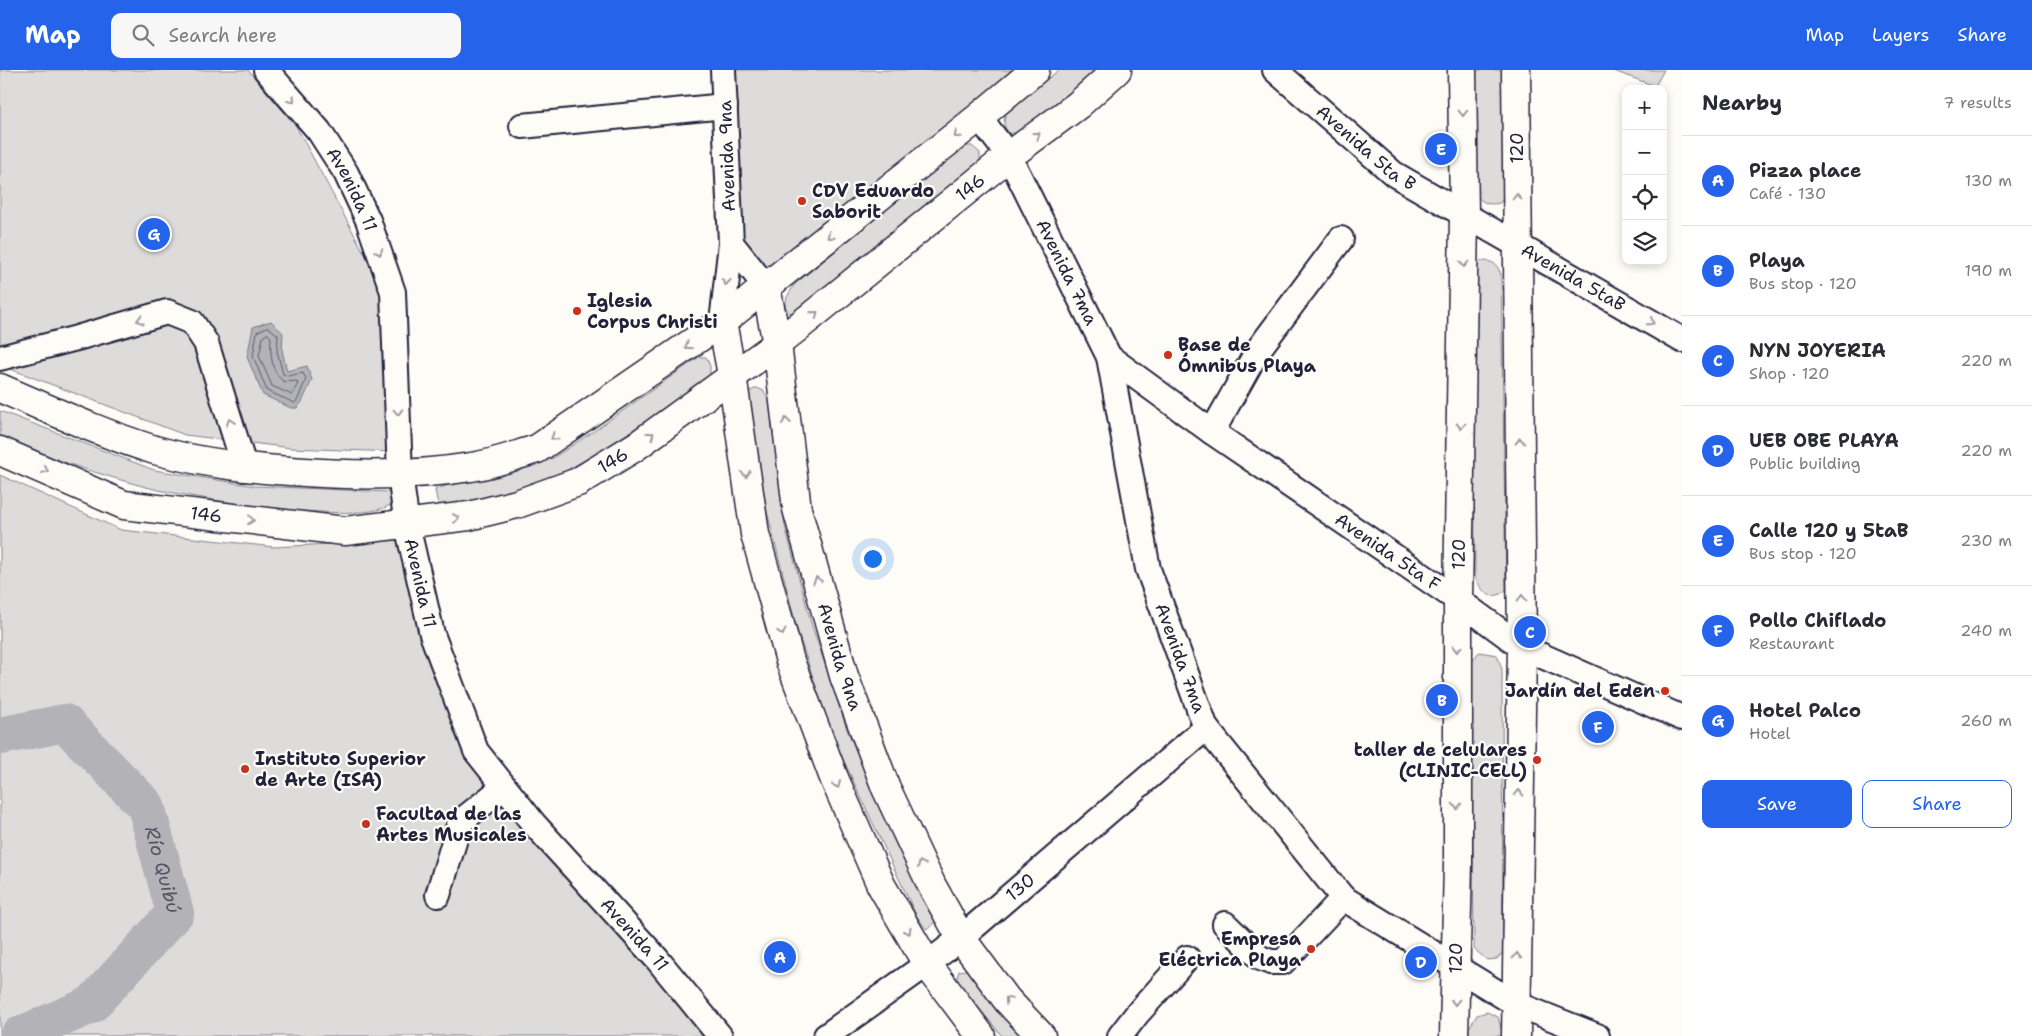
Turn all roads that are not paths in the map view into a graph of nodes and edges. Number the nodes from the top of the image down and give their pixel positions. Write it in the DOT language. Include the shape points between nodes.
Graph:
graph roads {
  1 [pos="266,70"];
  2 [pos="724,70"];
  3 [pos="1035,70"];
  4 [pos="1117,70"];
  5 [pos="1275,70"];
  6 [pos="1462,70"];
  7 [pos="1516,70"];
  8 [pos="725,106"];
  9 [pos="979,118"];
  10 [pos="522,126"];
  11 [pos="1008,156"];
  12 [pos="1464,215"];
  13 [pos="1341,239"];
  14 [pos="731,243"];
  15 [pos="1517,245"];
  16 [pos="766,287"];
  17 [pos="722,322"];
  18 [pos="1682,340"];
  19 [pos="777,344"];
  20 [pos="1109,357"];
  21 [pos="0,358"];
  22 [pos="732,375"];
  23 [pos="0,388"];
  24 [pos="1212,432"];
  25 [pos="0,451"];
  26 [pos="245,469"];
  27 [pos="400,475"];
  28 [pos="407,525"];
  29 [pos="1458,600"];
  30 [pos="1522,647"];
  31 [pos="1682,718"];
  32 [pos="1206,728"];
  33 [pos="504,787"];
  34 [pos="438,895"];
  35 [pos="1343,898"];
  36 [pos="1226,924"];
  37 [pos="961,938"];
  38 [pos="1187,958"];
  39 [pos="927,964"];
  40 [pos="1456,968"];
  41 [pos="1516,1004"];
  42 [pos="720,1036"];
  43 [pos="826,1036"];
  44 [pos="980,1036"];
  45 [pos="1041,1036"];
  46 [pos="1120,1036"];
  47 [pos="1454,1036"];
  48 [pos="1516,1036"];
  49 [pos="1597,1036"];
  1 -- 27 [label="street, Avenida 11, one-way" via="319,131 346,173 368,220 393,292"];
  2 -- 8 [label="street, Avenida 9na"];
  3 -- 9 [label="main road"];
  11 -- 4 [label="main road, 146, one-way" via="1078,105"];
  5 -- 12 [label="street, Avenida 5ta B" via="1394,174"];
  6 -- 12 [label="main road, 120, one-way"];
  15 -- 7 [label="main road, 120, one-way"];
  8 -- 10 [label="street"];
  8 -- 14 [label="street, Avenida 9na"];
  9 -- 11 [label="street, Avenida 7ma"];
  9 -- 16 [label="main road, one-way"];
  19 -- 11 [label="main road, 146, one-way"];
  11 -- 20 [label="street, Avenida 7ma"];
  12 -- 15 [label="street, Avenida 5taB"];
  12 -- 29 [label="main road, 120, one-way"];
  13 -- 24 [label="street" via="1258,350"];
  14 -- 16 [label="street, Avenida 9na"];
  14 -- 17 [label="street, Avenida 9na, one-way"];
  15 -- 18 [label="street, Avenida 5taB, one-way"];
  30 -- 15 [label="main road, 120, one-way"];
  16 -- 17 [label="main road"];
  16 -- 19 [label="main road, Avenida 9na"];
  17 -- 22 [label="main road, Avenida 9na"];
  17 -- 27 [label="main road, one-way" via="537,449 473,467"];
  19 -- 22 [label="main road, 146"];
  37 -- 19 [label="main road, Avenida 9na, one-way" via="932,886 886,788 844,676 797,509"];
  20 -- 24 [label="street, Avenida 5ta F"];
  20 -- 32 [label="street, Avenida 7ma" via="1148,569"];
  26 -- 21 [label="street, one-way" via="206,344 192,322 167,312"];
  28 -- 22 [label="main road, 146, one-way" via="469,516 517,504 578,482 635,447"];
  22 -- 39 [label="main road, Avenida 9na, one-way" via="755,534 790,661 834,778 881,885"];
  23 -- 26 [label="main road" via="88,426 156,450"];
  24 -- 29 [label="street, Avenida 5ta F"];
  25 -- 28 [label="main road, 146, one-way" via="124,505 344,531"];
  26 -- 27 [label="main road"];
  27 -- 28 [label="street, Avenida 11"];
  28 -- 33 [label="street, Avenida 11" via="432,634 476,751"];
  29 -- 30 [label="street, Avenida 5ta F"];
  29 -- 40 [label="main road, 120, one-way"];
  30 -- 31 [label="street, Avenida 5ta F"];
  41 -- 30 [label="main road, 120, one-way"];
  32 -- 35 [label="street, Avenida 7ma"];
  32 -- 37 [label="street, 130"];
  33 -- 34 [label="street" via="460,822"];
  33 -- 42 [label="street, Avenida 11" via="658,959"];
  35 -- 36 [label="street" via="1283,962 1260,958"];
  35 -- 40 [label="street, Avenida 7ma"];
  37 -- 39 [label="street, 130"];
  45 -- 37 [label="main road, Avenida 9na, one-way" via="1007,1000"];
  38 -- 46 [label="street"];
  39 -- 43 [label="street, 130"];
  39 -- 44 [label="main road, Avenida 9na"];
  40 -- 41 [label="street, Avenida 7ma"];
  40 -- 47 [label="main road, 120, one-way"];
  41 -- 48 [label="main road, 120"];
  41 -- 49 [label="street, Avenida 7ma"];
}
